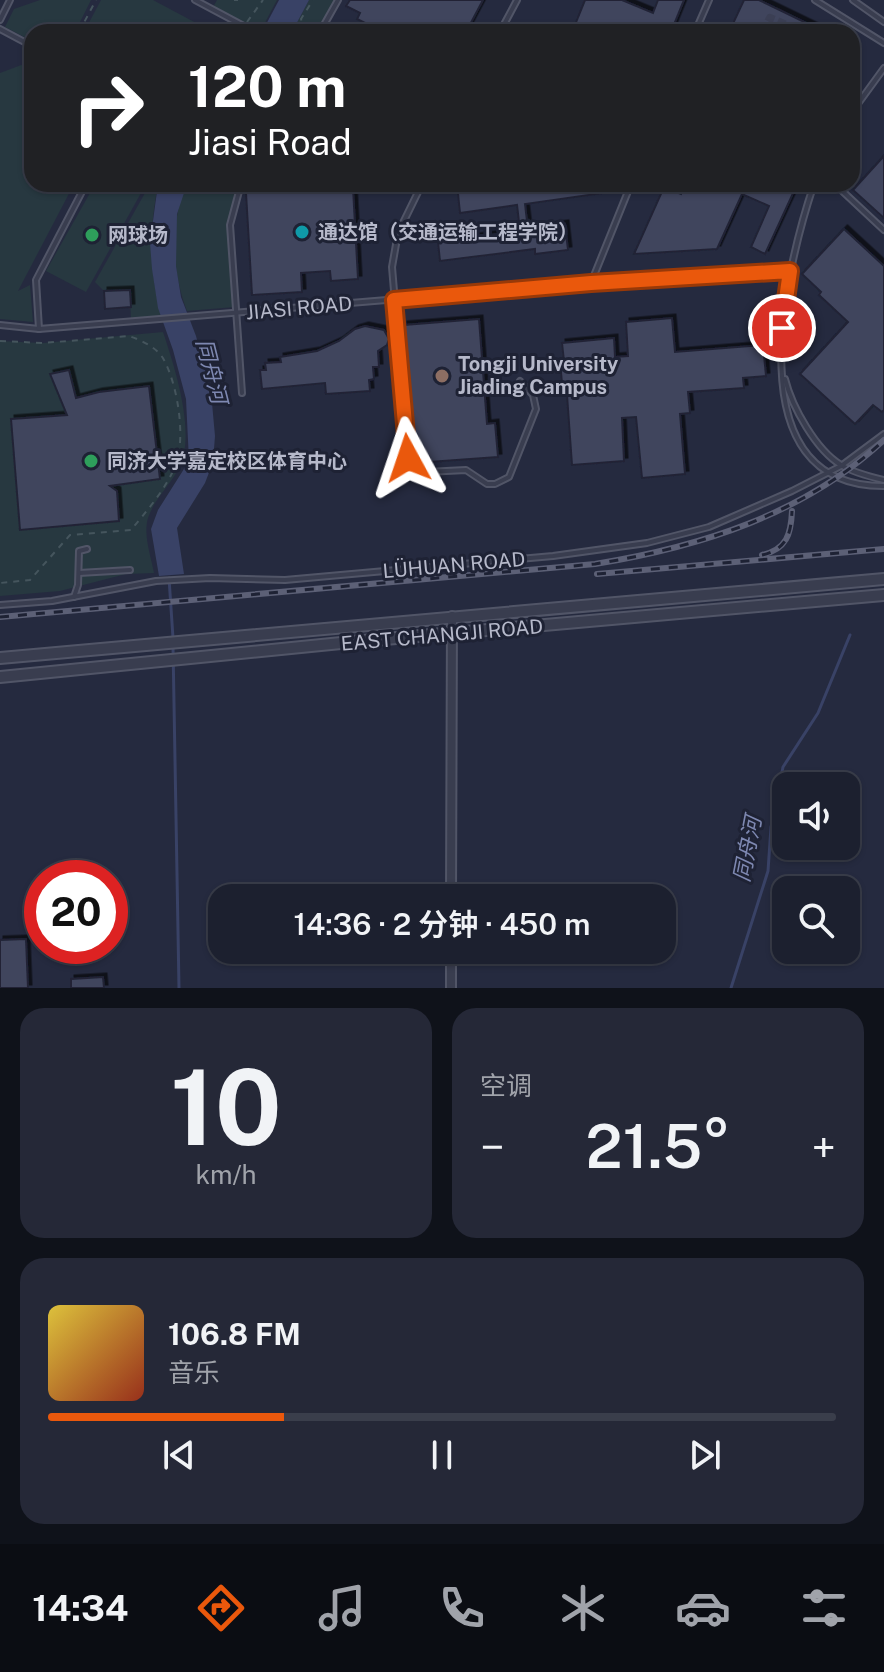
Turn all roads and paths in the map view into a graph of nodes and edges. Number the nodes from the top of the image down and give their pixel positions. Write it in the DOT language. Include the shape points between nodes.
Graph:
graph roads {
  1 [pos="10,0"];
  2 [pos="96,0"];
  3 [pos="195,0"];
  4 [pos="263,0"];
  5 [pos="313,0"];
  6 [pos="338,0"];
  7 [pos="517,0"];
  8 [pos="709,0"];
  9 [pos="815,0"];
  10 [pos="853,0"];
  11 [pos="0,20"];
  12 [pos="884,22"];
  13 [pos="83,24"];
  14 [pos="240,24"];
  15 [pos="245,24"];
  16 [pos="303,24"];
  17 [pos="324,24"];
  18 [pos="504,24"];
  19 [pos="698,24"];
  20 [pos="854,24"];
  21 [pos="860,28"];
  22 [pos="0,29"];
  23 [pos="24,42"];
  24 [pos="884,43"];
  25 [pos="884,68"];
  26 [pos="860,101"];
  27 [pos="82,192"];
  28 [pos="239,192"];
  29 [pos="418,192"];
  30 [pos="628,192"];
  31 [pos="812,192"];
  32 [pos="843,192"];
  33 [pos="884,230"];
  34 [pos="790,271"];
  35 [pos="591,283"];
  36 [pos="394,300"];
  37 [pos="235,314"];
  38 [pos="0,325"];
  39 [pos="39,329"];
  40 [pos="0,341"];
  41 [pos="783,369"];
  42 [pos="520,381"];
  43 [pos="242,393"];
  44 [pos="884,434"];
  45 [pos="408,458"];
  46 [pos="841,466"];
  47 [pos="426,472"];
  48 [pos="829,473"];
  49 [pos="884,480"];
  50 [pos="884,486"];
  51 [pos="87,549"];
  52 [pos="130,570"];
  53 [pos="79,573"];
  54 [pos="884,579"];
  55 [pos="0,583"];
  56 [pos="884,595"];
  57 [pos="74,597"];
  58 [pos="0,605"];
  59 [pos="452,616"];
  60 [pos="452,634"];
  61 [pos="0,658"];
  62 [pos="0,677"];
  63 [pos="451,884"];
  64 [pos="451,964"];
  65 [pos="451,988"];
  1 -- 11 [label="lane"];
  2 -- 13 [label="path"];
  3 -- 14 [label="lane"];
  4 -- 15 [label="path"];
  5 -- 16 [label="path"];
  6 -- 17 [label="lane"];
  7 -- 18 [label="lane"];
  8 -- 19 [label="lane"];
  9 -- 20 [label="lane"];
  10 -- 12 [label="lane"];
  21 -- 24 [label="lane"];
  22 -- 23 [label="lane"];
  25 -- 26 [label="lane"];
  27 -- 39 [label="lane" via="36,280"];
  28 -- 37 [label="lane" via="230,225"];
  29 -- 36 [label="lane" via="394,249"];
  30 -- 35 [label="lane"];
  31 -- 34 [label="lane"];
  32 -- 33 [label="lane"];
  34 -- 35 [label="lane, JIASI ROAD"];
  34 -- 41 [label="lane"];
  35 -- 36 [label="lane, JIASI ROAD"];
  36 -- 37 [label="lane, JIASI ROAD"];
  36 -- 45 [label="lane"];
  37 -- 39 [label="lane, JIASI ROAD"];
  37 -- 43 [label="lane"];
  38 -- 39 [label="lane, JIASI ROAD"];
  40 -- 55 [label="path" via="129,336 143,341 163,357 177,402 181,442 175,468 131,530 70,535 30,580"];
  41 -- 46 [label="lane" via="798,414"];
  41 -- 48 [label="lane" via="789,420 799,442"];
  42 -- 47 [label="lane" via="536,401 535,416 509,477 487,484 466,470"];
  44 -- 46 [label="lane, LÜHUAN ROAD"];
  46 -- 48 [label="lane, LÜHUAN ROAD"];
  46 -- 49 [label="lane"];
  48 -- 50 [label="lane"];
  48 -- 57 [label="lane, LÜHUAN ROAD" via="709,527 622,547 285,580 156,581"];
  51 -- 53 [label="lane" via="79,551"];
  52 -- 53 [label="lane"];
  53 -- 57 [label="lane"];
  54 -- 59 [label="street, EAST CHANGJI ROAD"];
  56 -- 60 [label="street, EAST CHANGJI ROAD"];
  57 -- 58 [label="lane, LÜHUAN ROAD"];
  59 -- 60 [label="street"];
  59 -- 61 [label="street, EAST CHANGJI ROAD"];
  60 -- 62 [label="street, EAST CHANGJI ROAD"];
  60 -- 63 [label="street"];
  64 -- 65 [label="street"];
}
